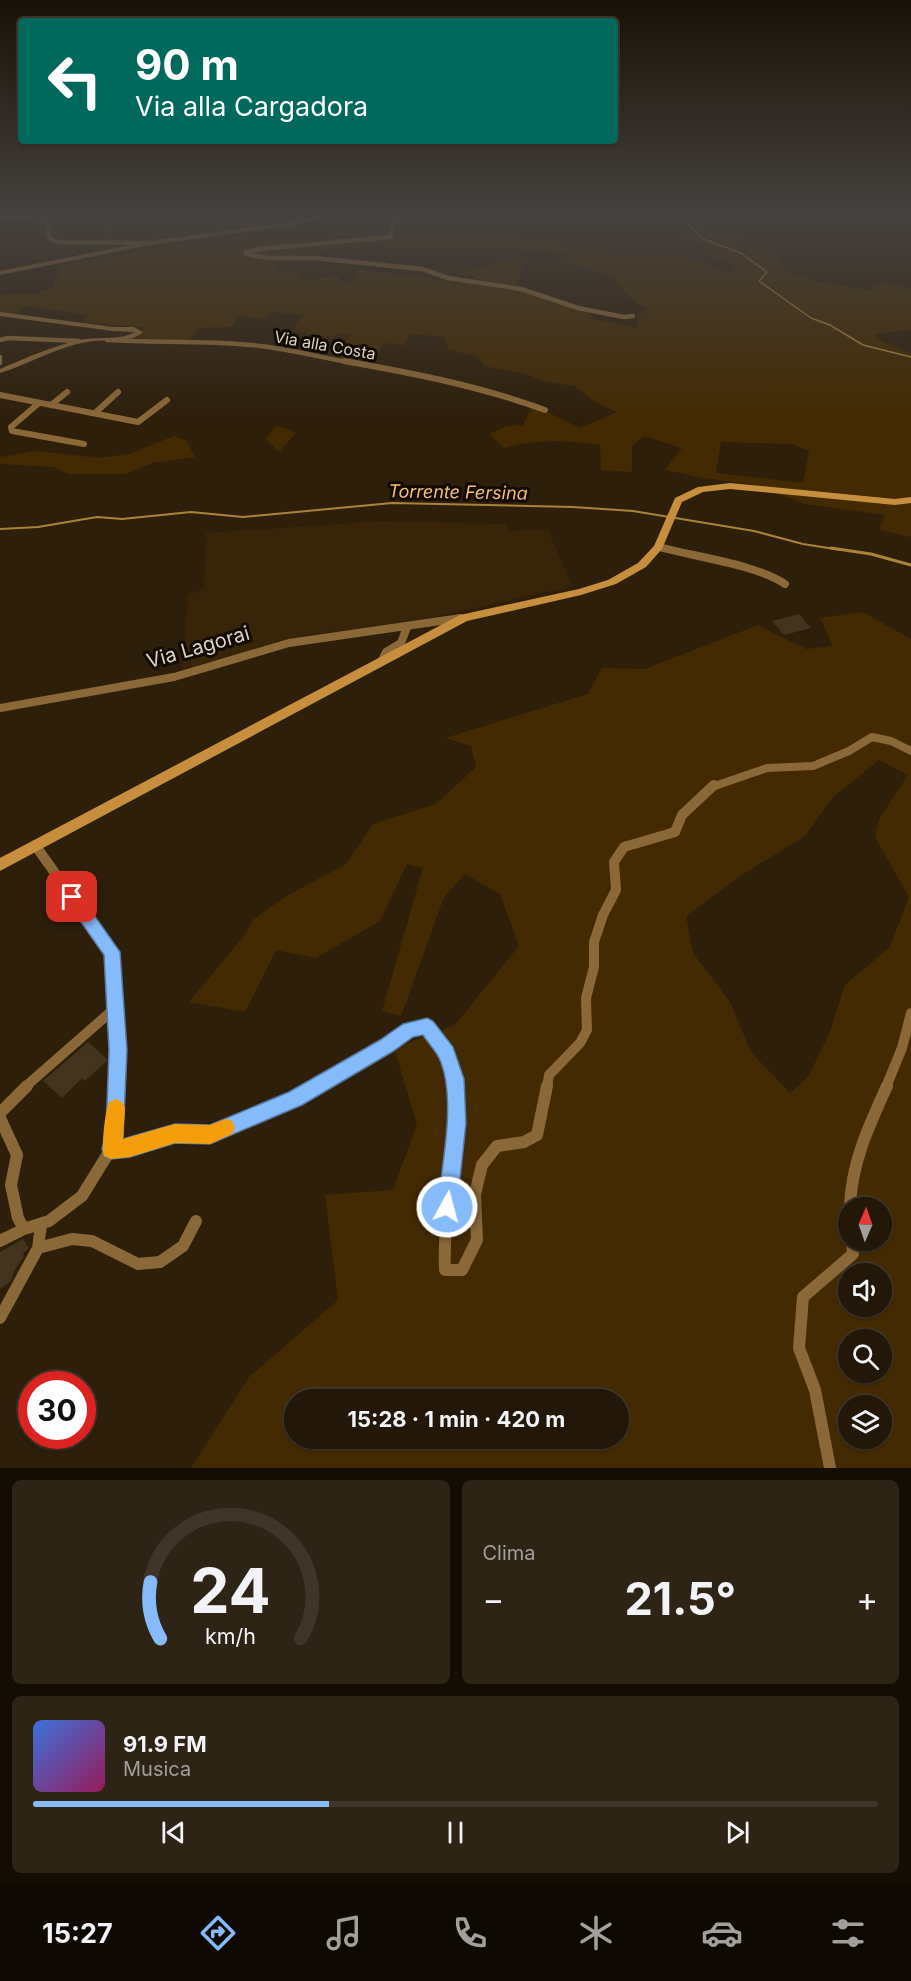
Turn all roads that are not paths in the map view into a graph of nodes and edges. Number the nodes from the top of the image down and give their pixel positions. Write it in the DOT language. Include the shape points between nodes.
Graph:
graph roads {
  1 [pos="481,283"];
  2 [pos="0,314"];
  3 [pos="633,316"];
  4 [pos="0,333"];
  5 [pos="8,338"];
  6 [pos="96,339"];
  7 [pos="0,340"];
  8 [pos="79,341"];
  9 [pos="0,357"];
  10 [pos="0,363"];
  11 [pos="0,371"];
  12 [pos="67,392"];
  13 [pos="118,392"];
  14 [pos="0,395"];
  15 [pos="167,400"];
  16 [pos="39,403"];
  17 [pos="51,405"];
  18 [pos="545,410"];
  19 [pos="95,414"];
  20 [pos="84,444"];
  21 [pos="911,500"];
  22 [pos="658,547"];
  23 [pos="785,584"];
  24 [pos="464,618"];
  25 [pos="407,627"];
  26 [pos="423,640"];
  27 [pos="381,662"];
  28 [pos="0,708"];
  29 [pos="911,751"];
  30 [pos="35,845"];
  31 [pos="0,865"];
  32 [pos="114,1009"];
  33 [pos="911,1013"];
  34 [pos="0,1113"];
  35 [pos="0,1118"];
  36 [pos="111,1149"];
  37 [pos="849,1197"];
  38 [pos="196,1221"];
  39 [pos="41,1225"];
  40 [pos="24,1229"];
  41 [pos="0,1241"];
  42 [pos="38,1248"];
  43 [pos="853,1251"];
  44 [pos="0,1318"];
  45 [pos="830,1468"];
  1 -- 3 [label="street" via="521,288 578,308"];
  2 -- 6 [label="street" via="113,329 134,328 140,332 132,337"];
  4 -- 5 [label="street" via="9,334"];
  5 -- 7 [label="street"];
  5 -- 8 [label="street"];
  6 -- 8 [label="street"];
  6 -- 18 [label="street, Via alla Costa" via="253,345 417,374"];
  8 -- 11 [label="street"];
  9 -- 10 [label="street"];
  12 -- 17 [label="street"];
  13 -- 19 [label="street"];
  14 -- 16 [label="street"];
  15 -- 19 [label="street" via="142,421"];
  16 -- 17 [label="street"];
  16 -- 20 [label="street" via="12,431"];
  17 -- 19 [label="street"];
  21 -- 22 [label="main road, Via Lagorai" via="895,502 723,486 689,493 676,503"];
  22 -- 23 [label="street" via="752,570"];
  22 -- 24 [label="main road, Via Lagorai" via="642,565 612,582"];
  24 -- 25 [label="street, Via Lagorai"];
  24 -- 26 [label="main road, Via Lagorai"];
  25 -- 26 [label="street"];
  25 -- 27 [label="street, Via Lagorai" via="401,643 386,652"];
  25 -- 28 [label="street, Via Lagorai" via="289,643 174,677"];
  26 -- 27 [label="main road, Via Lagorai"];
  27 -- 30 [label="main road, Via Lagorai"];
  29 -- 36 [label="street" via="872,737 813,766 766,768 714,785 682,815 675,832 624,847 614,862 616,890 594,942 594,967 586,998 587,1030 549,1076 537,1135 524,1142 497,1146 482,1166 475,1194 477,1240 462,1270 445,1270 442,1249 457,1123 455,1079 447,1053 427,1026 410,1029 295,1099 210,1134 175,1134 130,1148"];
  30 -- 31 [label="main road, Via Lagorai"];
  30 -- 32 [label="street" via="112,952"];
  32 -- 34 [label="street"];
  32 -- 36 [label="street" via="118,1050"];
  33 -- 37 [label="street" via="901,1052 855,1163"];
  35 -- 40 [label="street" via="17,1155 11,1185"];
  36 -- 39 [label="street" via="82,1196"];
  38 -- 42 [label="street" via="183,1246 160,1262 138,1264 92,1241 72,1239"];
  39 -- 40 [label="street"];
  39 -- 42 [label="street"];
  40 -- 41 [label="street"];
  42 -- 44 [label="street"];
  43 -- 45 [label="street" via="803,1297 800,1348 815,1390"];
}
